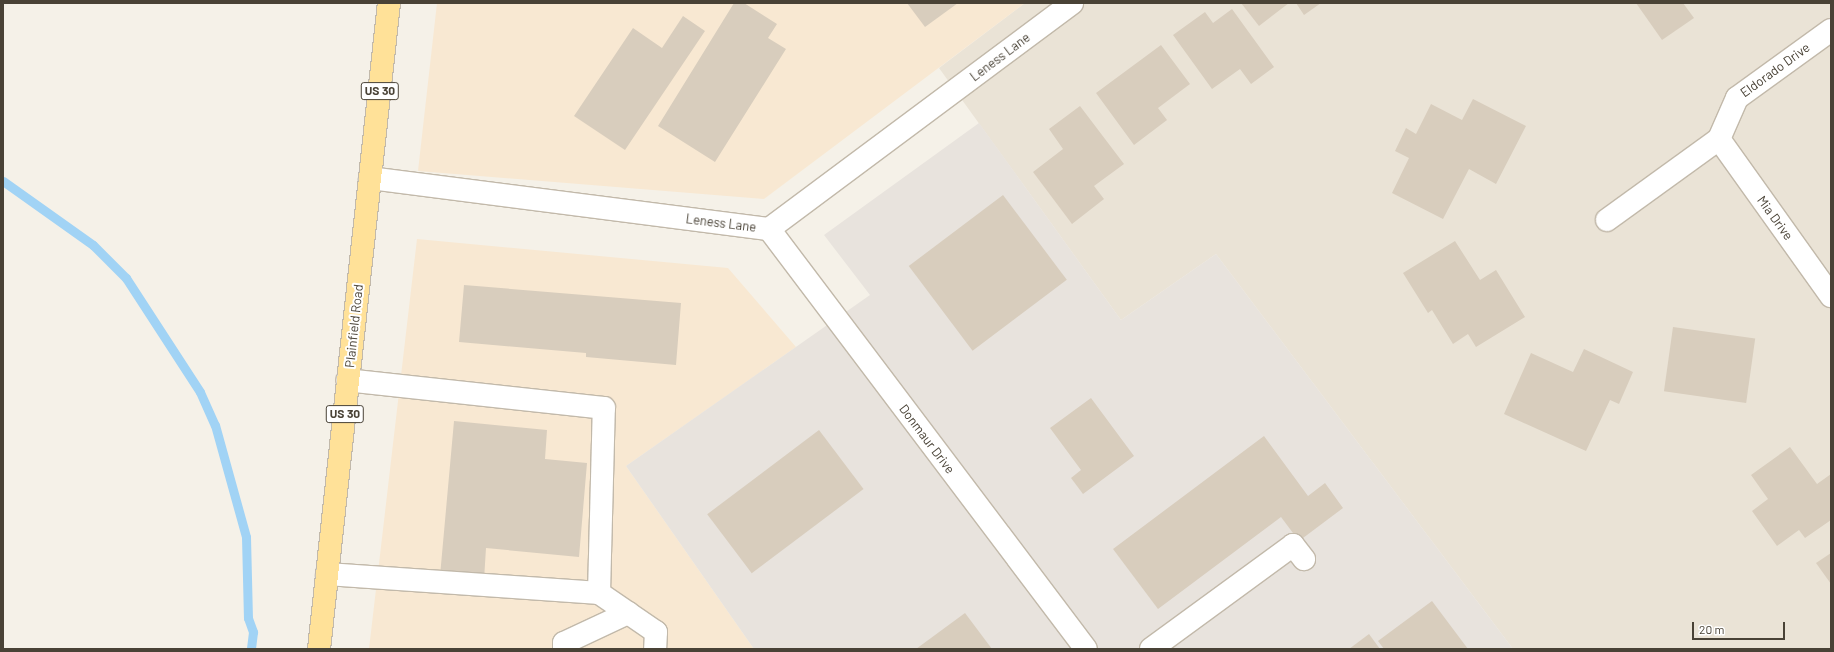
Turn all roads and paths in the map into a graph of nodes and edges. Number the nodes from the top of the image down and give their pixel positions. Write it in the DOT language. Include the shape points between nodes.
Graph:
graph roads {
  1 [pos="389,3"];
  2 [pos="1072,3"];
  3 [pos="1831,30"];
  4 [pos="1719,139"];
  5 [pos="370,178"];
  6 [pos="1607,220"];
  7 [pos="769,229"];
  8 [pos="1831,296"];
  9 [pos="348,380"];
  10 [pos="1304,559"];
  11 [pos="327,574"];
  12 [pos="599,593"];
  13 [pos="628,613"];
  14 [pos="319,649"];
  15 [pos="564,649"];
  16 [pos="655,649"];
  17 [pos="1086,649"];
  18 [pos="1151,649"];
  1 -- 5 [label="main road, Plainfield Road / US 30"];
  2 -- 7 [label="street, Leness Lane"];
  3 -- 4 [label="street, Eldorado Drive" via="1737,98"];
  4 -- 6 [label="street"];
  4 -- 8 [label="street, Mia Drive"];
  5 -- 7 [label="street, Leness Lane"];
  5 -- 9 [label="main road, Plainfield Road / US 30"];
  7 -- 17 [label="street, Donmaur Drive"];
  9 -- 11 [label="main road, Plainfield Road / US 30"];
  9 -- 12 [label="street" via="604,408"];
  10 -- 18 [label="street" via="1294,545"];
  11 -- 12 [label="street"];
  11 -- 14 [label="main road, Plainfield Road / US 30"];
  12 -- 13 [label="street"];
  13 -- 15 [label="street" via="564,643"];
  13 -- 16 [label="street" via="656,632"];
}
